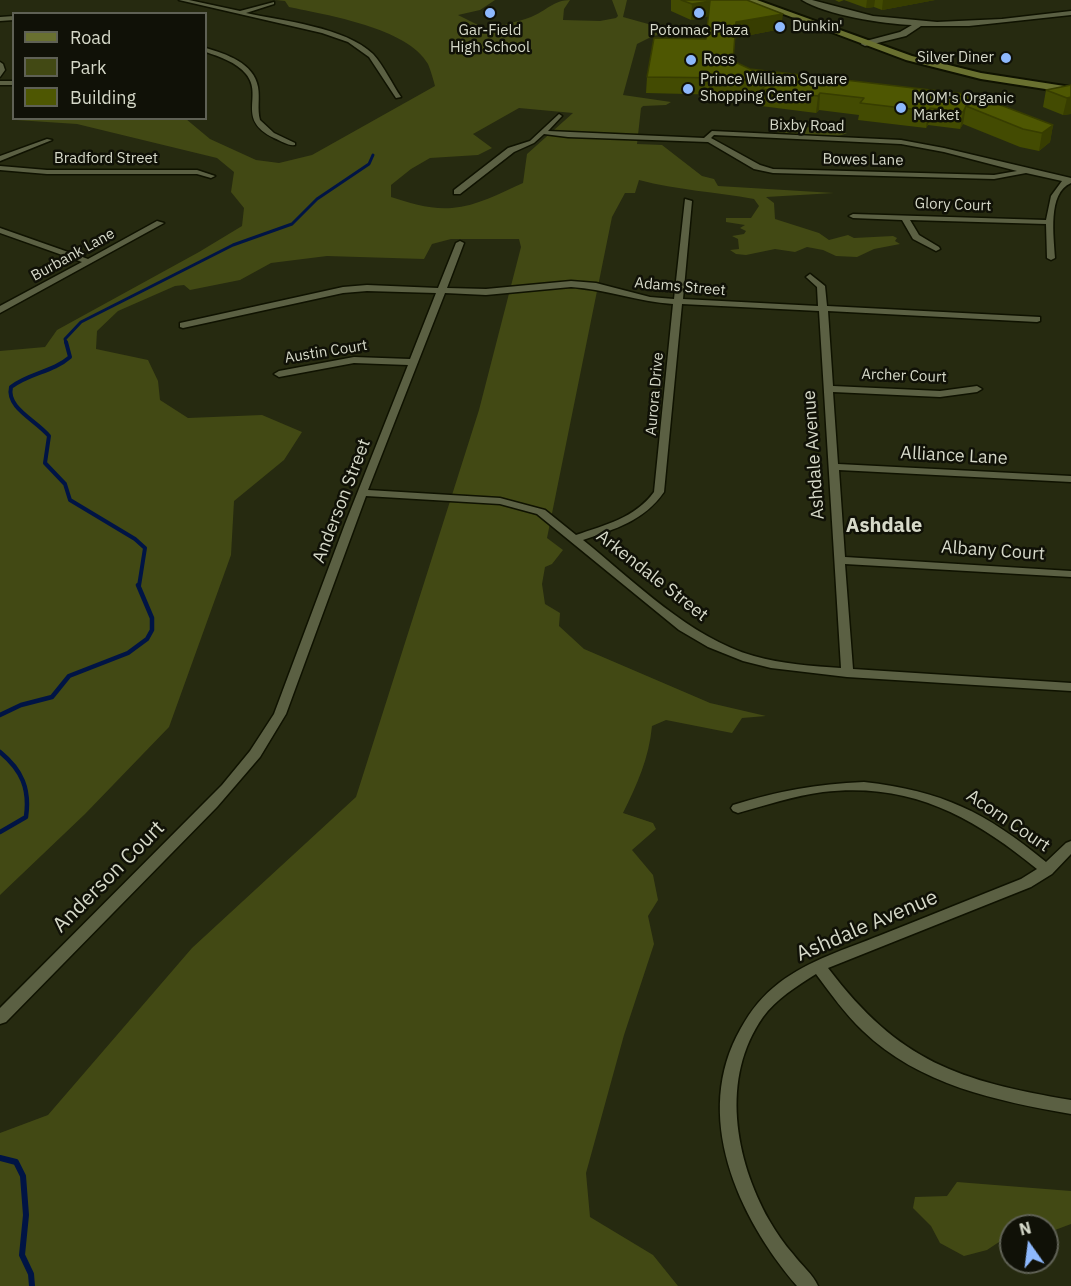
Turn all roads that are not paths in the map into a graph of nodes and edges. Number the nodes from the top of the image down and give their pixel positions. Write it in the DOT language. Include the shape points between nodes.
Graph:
graph roads {
  1 [pos="182,0"];
  2 [pos="750,0"];
  3 [pos="771,0"];
  4 [pos="805,0"];
  5 [pos="272,3"];
  6 [pos="240,13"];
  7 [pos="1071,13"];
  8 [pos="916,29"];
  9 [pos="875,44"];
  10 [pos="207,50"];
  11 [pos="0,64"];
  12 [pos="0,75"];
  13 [pos="1068,83"];
  14 [pos="1071,90"];
  15 [pos="398,97"];
  16 [pos="559,116"];
  17 [pos="542,132"];
  18 [pos="49,140"];
  19 [pos="706,140"];
  20 [pos="293,144"];
  21 [pos="0,159"];
  22 [pos="0,168"];
  23 [pos="1026,171"];
  24 [pos="211,176"];
  25 [pos="1070,181"];
  26 [pos="457,192"];
  27 [pos="688,201"];
  28 [pos="853,216"];
  29 [pos="905,218"];
  30 [pos="1051,222"];
  31 [pos="159,223"];
  32 [pos="0,230"];
  33 [pos="460,243"];
  34 [pos="936,249"];
  35 [pos="1051,258"];
  36 [pos="89,262"];
  37 [pos="810,277"];
  38 [pos="441,291"];
  39 [pos="679,302"];
  40 [pos="823,308"];
  41 [pos="0,310"];
  42 [pos="1037,319"];
  43 [pos="183,325"];
  44 [pos="414,362"];
  45 [pos="279,374"];
  46 [pos="830,388"];
  47 [pos="976,389"];
  48 [pos="835,466"];
  49 [pos="1071,479"];
  50 [pos="362,493"];
  51 [pos="576,539"];
  52 [pos="841,560"];
  53 [pos="1071,574"];
  54 [pos="848,672"];
  55 [pos="1071,687"];
  56 [pos="248,766"];
  57 [pos="738,808"];
  58 [pos="1071,846"];
  59 [pos="1047,870"];
  60 [pos="818,966"];
  61 [pos="0,1018"];
  62 [pos="1071,1107"];
  63 [pos="809,1286"];
  1 -- 6 [label="street"];
  2 -- 9 [label="main road"];
  3 -- 9 [label="main road"];
  4 -- 8 [label="street" via="852,16"];
  5 -- 6 [label="street"];
  6 -- 15 [label="street" via="324,32 361,47"];
  7 -- 8 [label="street"];
  8 -- 9 [label="street" via="906,38"];
  9 -- 13 [label="main road" via="973,68"];
  9 -- 14 [label="main road" via="958,71"];
  10 -- 20 [label="street" via="246,71 254,82 257,121"];
  11 -- 12 [label="street"];
  16 -- 17 [label="street"];
  17 -- 19 [label="street, Bixby Road"];
  17 -- 26 [label="street" via="530,143 511,150"];
  18 -- 21 [label="street"];
  19 -- 23 [label="street, Bixby Road" via="712,133 890,141"];
  19 -- 23 [label="street, Bowes Lane" via="757,167 773,171 994,177"];
  22 -- 24 [label="street, Bradford Street" via="47,172 197,172"];
  23 -- 25 [label="street, Bixby Road"];
  25 -- 30 [label="street" via="1053,196"];
  27 -- 39 [label="street, Aurora Drive"];
  28 -- 29 [label="street, Glory Court"];
  29 -- 30 [label="street, Glory Court"];
  29 -- 34 [label="street" via="916,237"];
  30 -- 35 [label="street"];
  31 -- 36 [label="street, Burbank Lane"];
  32 -- 36 [label="street"];
  33 -- 38 [label="street, Anderson Street"];
  36 -- 41 [label="street, Burbank Lane"];
  37 -- 40 [label="street, Ashdale Avenue" via="820,286"];
  38 -- 39 [label="street, Adams Street" via="486,292 568,284"];
  38 -- 43 [label="street, Adams Street" via="342,290"];
  38 -- 44 [label="street, Anderson Street"];
  39 -- 40 [label="street, Adams Street"];
  39 -- 51 [label="street, Aurora Drive" via="659,492 638,515"];
  40 -- 42 [label="street, Adams Street"];
  40 -- 46 [label="street, Ashdale Avenue"];
  44 -- 45 [label="street, Austin Court" via="354,360"];
  44 -- 50 [label="street, Anderson Street"];
  46 -- 47 [label="street, Archer Court" via="940,394"];
  46 -- 48 [label="street, Ashdale Avenue"];
  48 -- 49 [label="street, Alliance Lane"];
  48 -- 52 [label="street, Ashdale Avenue"];
  50 -- 51 [label="street, Arkendale Street" via="514,503 541,512"];
  50 -- 56 [label="street, Anderson Street" via="280,714"];
  51 -- 54 [label="street, Arkendale Street" via="683,627 712,644 771,664"];
  52 -- 53 [label="street, Albany Court"];
  52 -- 54 [label="street, Ashdale Avenue"];
  54 -- 55 [label="street, Arkendale Street"];
  56 -- 61 [label="street, Anderson Court"];
  57 -- 59 [label="street, Acorn Court" via="776,795 839,785 915,793 954,806 984,822"];
  58 -- 59 [label="street, Ashdale Avenue"];
  59 -- 60 [label="street, Ashdale Avenue" via="1006,892"];
  60 -- 62 [label="street" via="843,1001 901,1054 974,1086"];
  60 -- 63 [label="street, Ashdale Avenue" via="774,995 757,1014 733,1065 728,1094 732,1151 742,1183 777,1249"];
}
